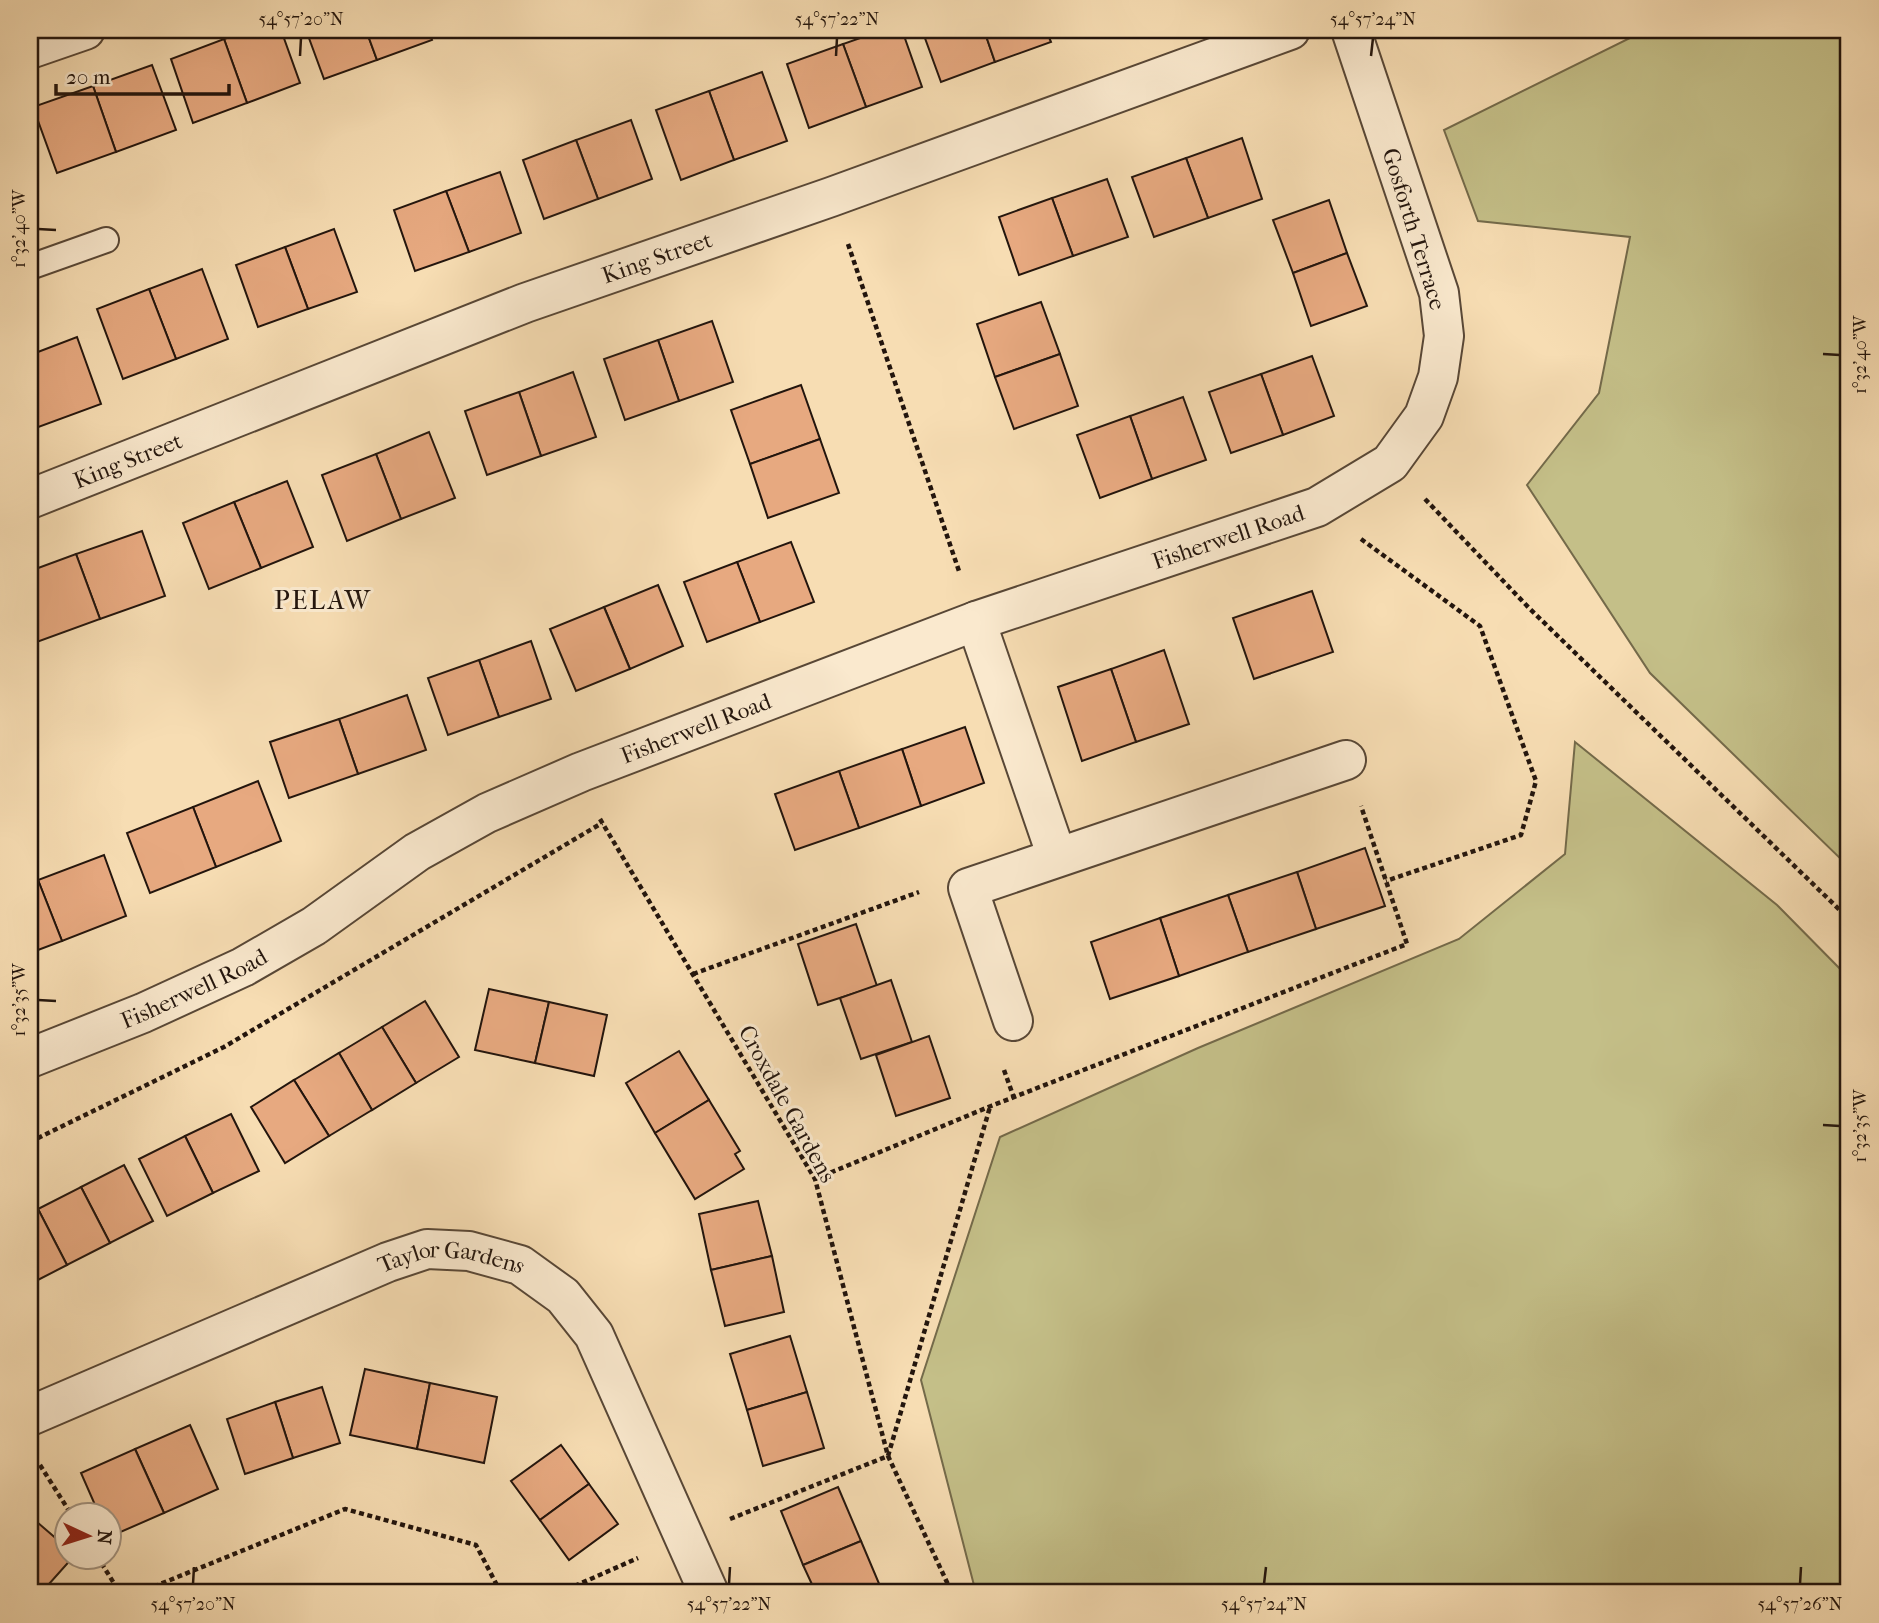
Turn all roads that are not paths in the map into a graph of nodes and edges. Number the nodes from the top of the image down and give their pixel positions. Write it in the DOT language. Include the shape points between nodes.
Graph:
graph roads {
  1 [pos="85,30"];
  2 [pos="1290,30"];
  3 [pos="1351,30"];
  4 [pos="30,49"];
  5 [pos="106,240"];
  6 [pos="30,267"];
  7 [pos="1391,463"];
  8 [pos="30,499"];
  9 [pos="976,621"];
  10 [pos="1346,760"];
  11 [pos="1057,857"];
  12 [pos="1013,1021"];
  13 [pos="30,1058"];
  14 [pos="30,1416"];
  15 [pos="709,1593"];
  1 -- 4 [label="street"];
  2 -- 8 [label="street, King Street" via="525,303"];
  3 -- 7 [label="street, Gosforth Terrace" via="1439,293 1444,337 1438,377 1424,416"];
  5 -- 6 [label="lane"];
  7 -- 9 [label="street, Fisherwell Road" via="1317,507"];
  9 -- 11 [label="street"];
  9 -- 13 [label="street, Fisherwell Road" via="581,772 488,813 417,852 314,926 243,967"];
  10 -- 11 [label="street"];
  11 -- 12 [label="street" via="968,888"];
  14 -- 15 [label="street, Taylor Gardens" via="388,1262 427,1249 469,1251 520,1265 563,1296 594,1335"];
}
